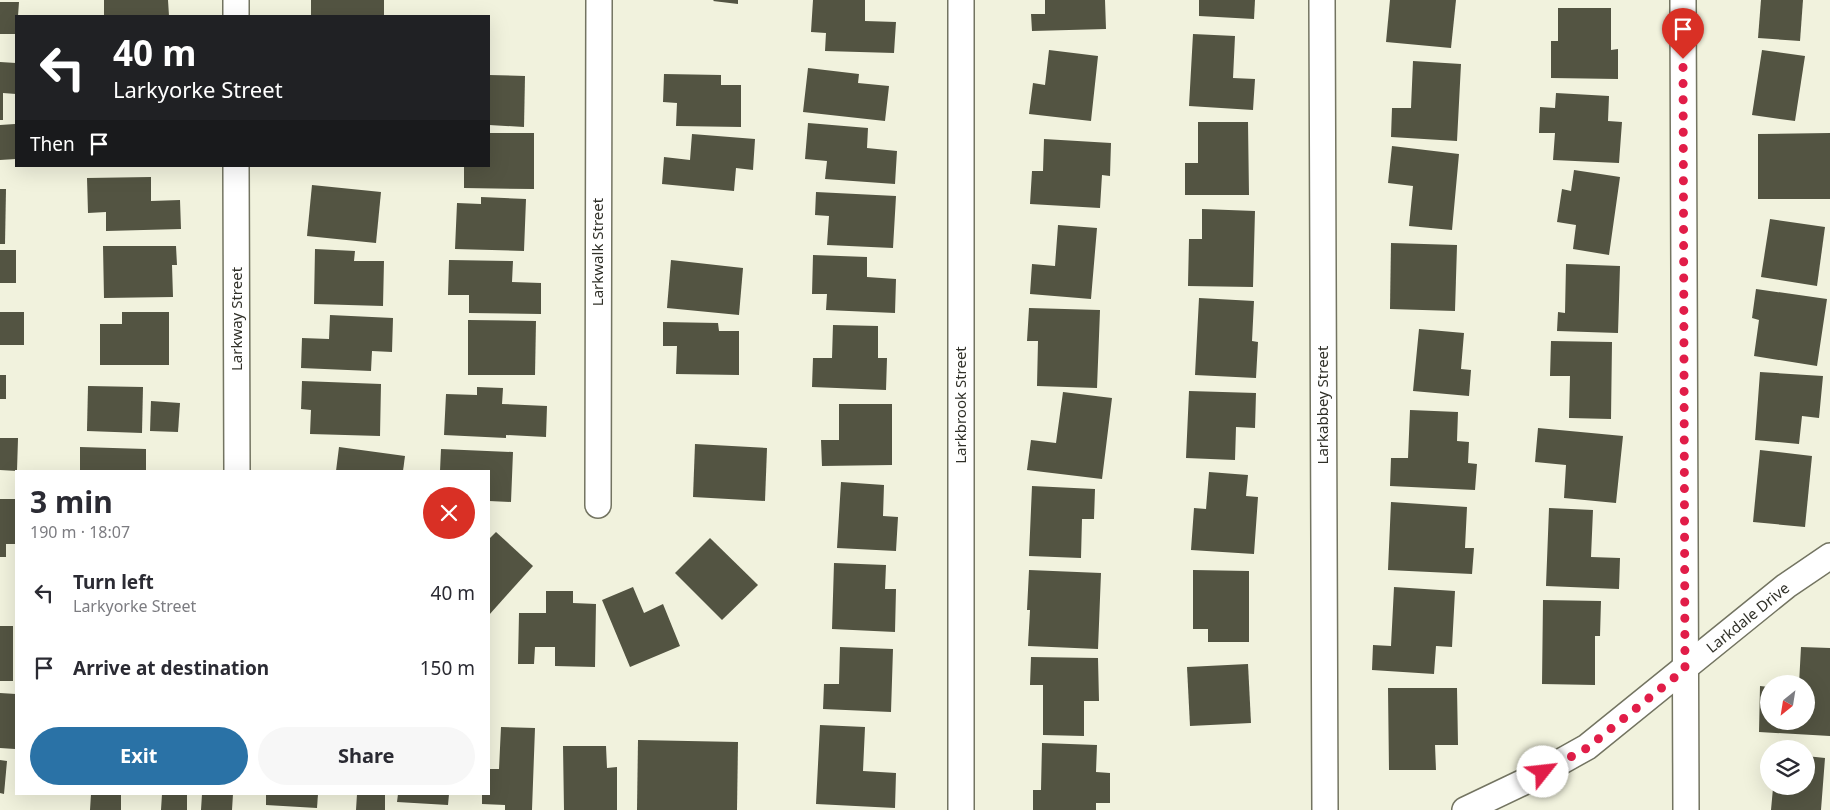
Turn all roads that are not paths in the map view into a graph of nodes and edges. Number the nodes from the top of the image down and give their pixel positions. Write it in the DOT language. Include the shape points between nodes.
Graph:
graph roads {
  1 [pos="236,0"];
  2 [pos="599,0"];
  3 [pos="961,0"];
  4 [pos="1322,0"];
  5 [pos="1683,0"];
  6 [pos="236,15"];
  7 [pos="236,167"];
  8 [pos="237,470"];
  9 [pos="598,505"];
  10 [pos="1830,556"];
  11 [pos="1685,669"];
  12 [pos="960,810"];
  13 [pos="1325,810"];
  14 [pos="1466,810"];
  15 [pos="1686,810"];
  1 -- 6 [label="street"];
  2 -- 9 [label="street, Larkwalk Street"];
  3 -- 12 [label="street, Larkbrook Street"];
  4 -- 13 [label="street, Larkabbey Street"];
  5 -- 11 [label="street"];
  7 -- 8 [label="street, Larkway Street"];
  10 -- 11 [label="street, Larkdale Drive" via="1786,586"];
  11 -- 14 [label="street, Larkdale Drive" via="1587,748"];
  11 -- 15 [label="street"];
}
